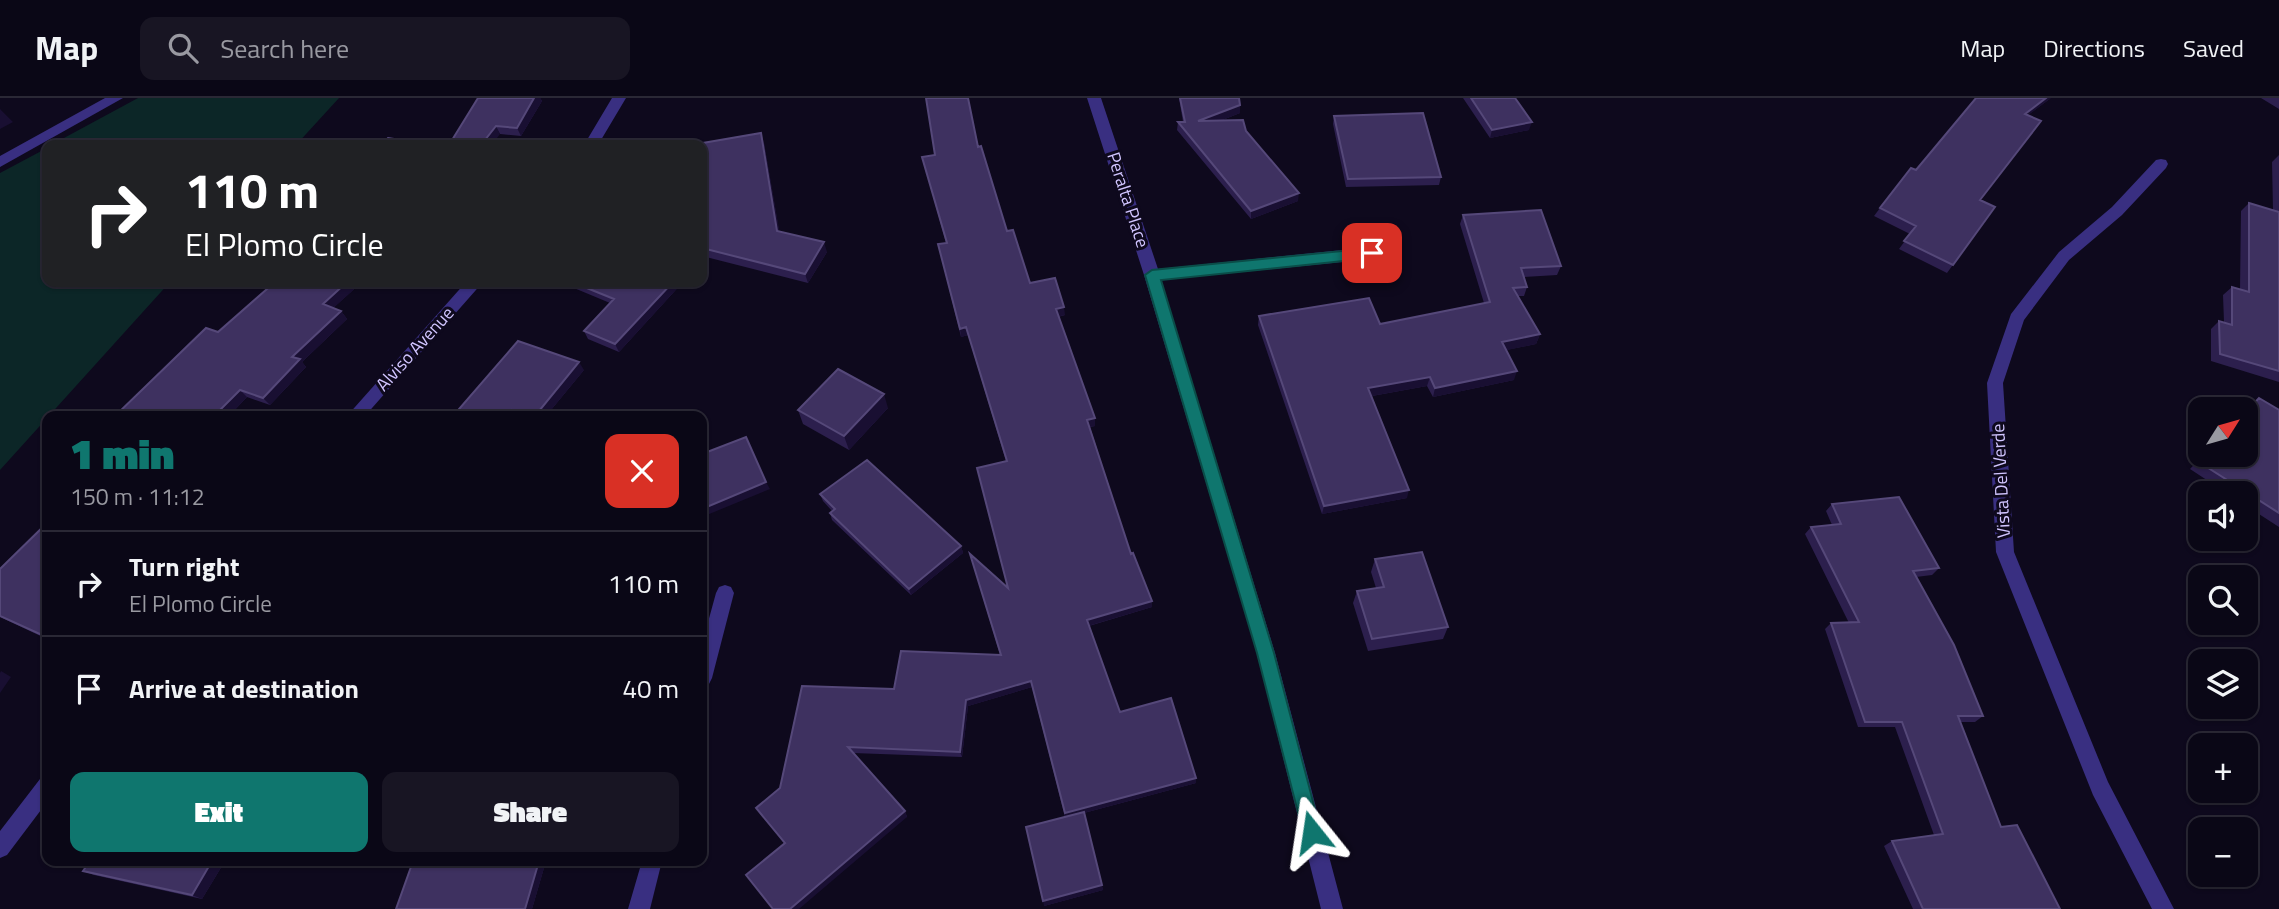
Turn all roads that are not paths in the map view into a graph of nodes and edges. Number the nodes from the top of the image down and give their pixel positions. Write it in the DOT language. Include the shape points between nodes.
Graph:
graph roads {
  1 [pos="116,98"];
  2 [pos="619,98"];
  3 [pos="1094,98"];
  4 [pos="594,140"];
  5 [pos="0,162"];
  6 [pos="2161,164"];
  7 [pos="1372,253"];
  8 [pos="1152,275"];
  9 [pos="471,287"];
  10 [pos="359,411"];
  11 [pos="725,593"];
  12 [pos="707,660"];
  13 [pos="42,793"];
  14 [pos="0,848"];
  15 [pos="651,866"];
  16 [pos="639,909"];
  17 [pos="1332,909"];
  18 [pos="2163,909"];
  1 -- 5 [label="street"];
  2 -- 4 [label="street"];
  3 -- 8 [label="street, Peralta Place"];
  6 -- 18 [label="street, Vista Del Verde" via="2117,211 2064,256 2017,318 1995,383 2005,552 2100,788"];
  7 -- 8 [label="street"];
  8 -- 17 [label="street, Peralta Place" via="1266,653"];
  9 -- 10 [label="street, Alviso Avenue"];
  11 -- 12 [label="street"];
  13 -- 14 [label="street"];
  15 -- 16 [label="street"];
}
